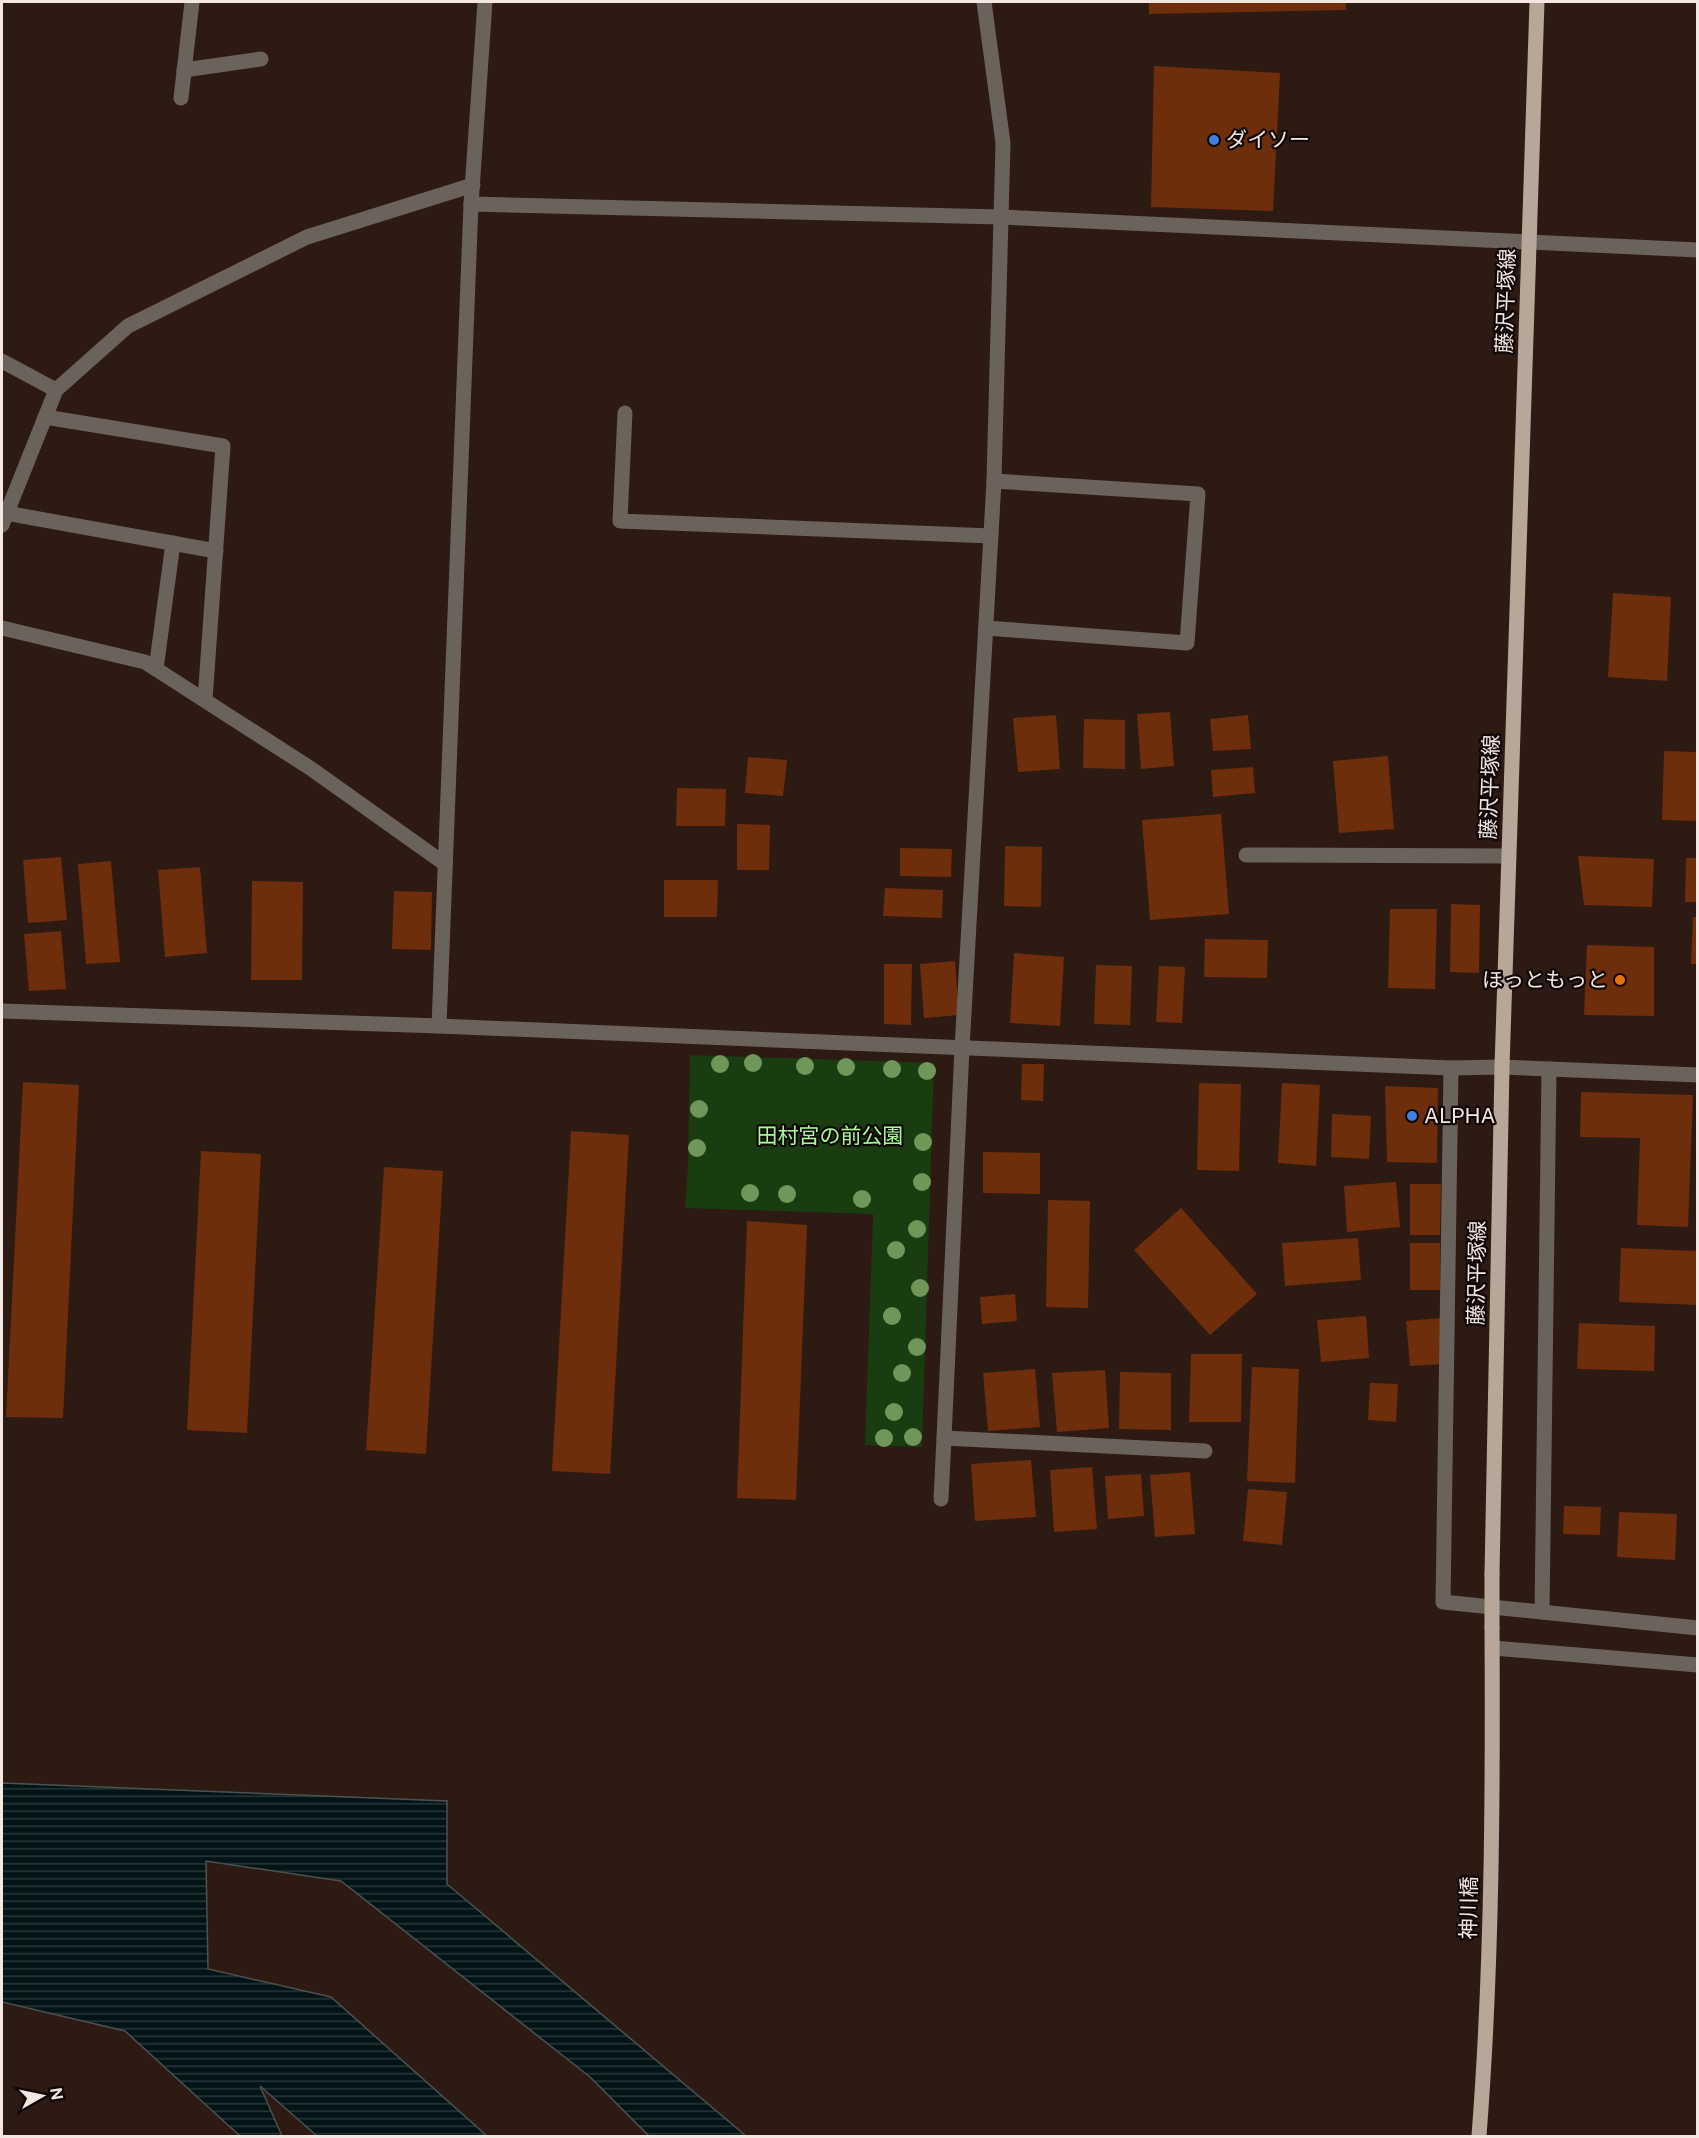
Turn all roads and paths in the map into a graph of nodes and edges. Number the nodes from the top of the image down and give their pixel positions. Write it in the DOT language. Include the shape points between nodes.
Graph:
graph roads {
  1 [pos="192,2"];
  2 [pos="485,2"];
  3 [pos="984,2"];
  4 [pos="1537,2"];
  5 [pos="261,59"];
  6 [pos="184,70"];
  7 [pos="181,98"];
  8 [pos="472,185"];
  9 [pos="471,204"];
  10 [pos="1000,217"];
  11 [pos="1529,242"];
  12 [pos="1698,250"];
  13 [pos="2,361"];
  14 [pos="56,390"];
  15 [pos="625,413"];
  16 [pos="45,417"];
  17 [pos="994,481"];
  18 [pos="4,519"];
  19 [pos="992,536"];
  20 [pos="173,543"];
  21 [pos="216,551"];
  22 [pos="2,628"];
  23 [pos="986,628"];
  24 [pos="156,669"];
  25 [pos="205,700"];
  26 [pos="1246,855"];
  27 [pos="1509,856"];
  28 [pos="445,864"];
  29 [pos="2,1011"];
  30 [pos="440,1026"];
  31 [pos="962,1048"];
  32 [pos="1502,1067"];
  33 [pos="1451,1068"];
  34 [pos="1549,1070"];
  35 [pos="1698,1075"];
  36 [pos="944,1438"];
  37 [pos="1205,1451"];
  38 [pos="941,1499"];
  39 [pos="1542,1612"];
  40 [pos="1492,1627"];
  41 [pos="1698,1628"];
  42 [pos="1493,1648"];
  43 [pos="1698,1665"];
  44 [pos="1479,2136"];
  1 -- 6 [label="street"];
  2 -- 8 [label="street"];
  3 -- 10 [label="street" via="1003,143"];
  4 -- 11 [label="main road, 藤沢平塚線"];
  5 -- 6 [label="street"];
  6 -- 7 [label="street"];
  8 -- 9 [label="street"];
  8 -- 14 [label="street" via="307,237 128,326"];
  9 -- 10 [label="street"];
  9 -- 28 [label="street"];
  10 -- 11 [label="street"];
  10 -- 17 [label="street"];
  11 -- 12 [label="street"];
  11 -- 27 [label="main road, 藤沢平塚線"];
  13 -- 14 [label="street"];
  14 -- 16 [label="street"];
  15 -- 19 [label="street" via="620,520"];
  16 -- 18 [label="street"];
  16 -- 21 [label="street" via="223,446"];
  17 -- 19 [label="street"];
  17 -- 23 [label="street" via="1198,494 1187,643"];
  18 -- 20 [label="street"];
  19 -- 23 [label="street"];
  20 -- 21 [label="street"];
  20 -- 24 [label="street"];
  21 -- 25 [label="street"];
  22 -- 24 [label="street" via="145,662"];
  23 -- 31 [label="street"];
  24 -- 25 [label="street"];
  25 -- 28 [label="street" via="310,768"];
  26 -- 27 [label="street"];
  27 -- 32 [label="main road, 藤沢平塚線"];
  28 -- 30 [label="street"];
  29 -- 30 [label="street"];
  30 -- 31 [label="street"];
  31 -- 33 [label="street"];
  31 -- 36 [label="street"];
  32 -- 33 [label="street"];
  32 -- 34 [label="street"];
  32 -- 40 [label="main road, 藤沢平塚線, bridge"];
  33 -- 39 [label="street" via="1443,1602"];
  34 -- 35 [label="street"];
  34 -- 39 [label="street"];
  36 -- 37 [label="street"];
  36 -- 38 [label="street"];
  39 -- 41 [label="street"];
  40 -- 42 [label="main road, 神川橋"];
  42 -- 43 [label="street"];
  42 -- 44 [label="main road, 神川橋" via="1487,1999"];
}
